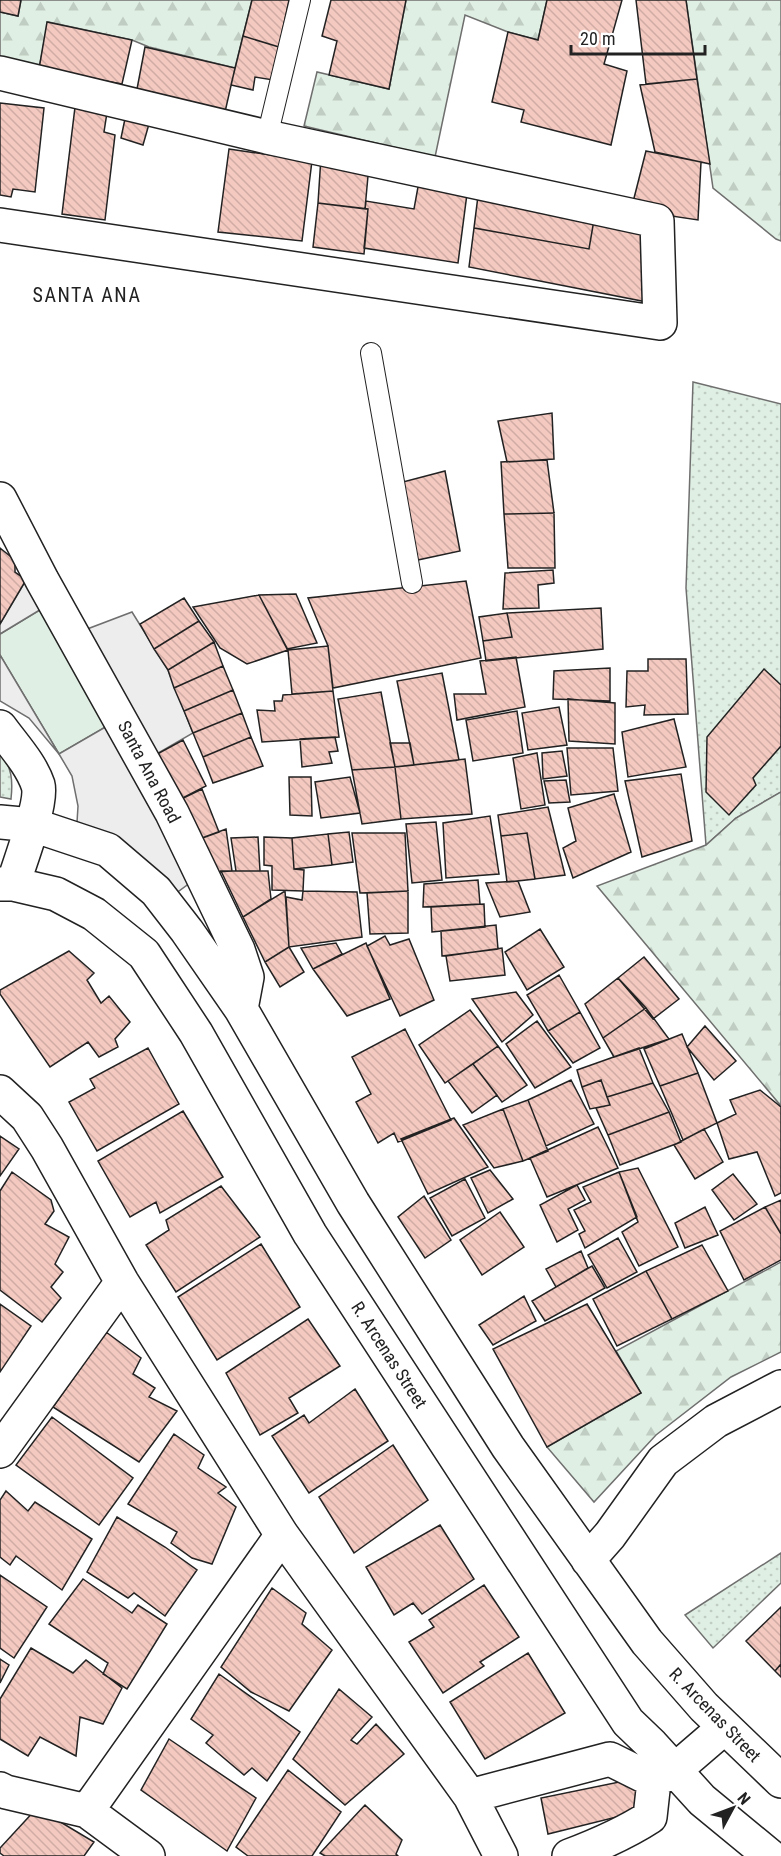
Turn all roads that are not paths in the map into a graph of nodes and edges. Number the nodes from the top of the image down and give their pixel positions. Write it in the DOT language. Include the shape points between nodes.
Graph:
graph roads {
  1 [pos="300,0"];
  2 [pos="0,73"];
  3 [pos="267,137"];
  4 [pos="0,225"];
  5 [pos="371,353"];
  6 [pos="0,499"];
  7 [pos="412,583"];
  8 [pos="0,727"];
  9 [pos="0,822"];
  10 [pos="33,825"];
  11 [pos="6,884"];
  12 [pos="241,1010"];
  13 [pos="196,1033"];
  14 [pos="0,1092"];
  15 [pos="122,1282"];
  16 [pos="781,1387"];
  17 [pos="0,1451"];
  18 [pos="282,1534"];
  19 [pos="588,1560"];
  20 [pos="725,1727"];
  21 [pos="664,1775"];
  22 [pos="781,1781"];
  23 [pos="2,1796"];
  24 [pos="470,1796"];
  25 [pos="87,1811"];
  26 [pos="762,1854"];
  27 [pos="148,1856"];
  28 [pos="501,1856"];
  29 [pos="569,1856"];
  1 -- 3 [label="lane"];
  2 -- 3 [label="street"];
  3 -- 4 [label="street" via="657,221 660,323"];
  5 -- 7 [label="lane"];
  6 -- 12 [label="street, Santa Ana Road" via="172,813 233,939 246,976"];
  8 -- 10 [label="street" via="29,766 39,787"];
  9 -- 10 [label="street, R. Arcenas Street"];
  10 -- 11 [label="street"];
  10 -- 12 [label="street, R. Arcenas Street" via="108,850 156,891"];
  11 -- 13 [label="street, R. Arcenas Street" via="56,894 111,927 144,954"];
  12 -- 13 [label="street"];
  12 -- 19 [label="street, R. Arcenas Street" via="353,1203 508,1447"];
  13 -- 21 [label="street, R. Arcenas Street" via="310,1234"];
  14 -- 15 [label="street" via="27,1117 47,1148"];
  15 -- 17 [label="street"];
  15 -- 18 [label="street"];
  16 -- 19 [label="street" via="716,1421 663,1461"];
  18 -- 24 [label="street"];
  18 -- 25 [label="street"];
  19 -- 20 [label="street, R. Arcenas Street" via="647,1642"];
  20 -- 21 [label="street"];
  20 -- 22 [label="street, R. Arcenas Street"];
  21 -- 24 [label="street" via="610,1759"];
  21 -- 26 [label="street, R. Arcenas Street" via="702,1800"];
  21 -- 29 [label="street" via="650,1817 629,1831"];
  23 -- 25 [label="street"];
  24 -- 28 [label="street"];
  25 -- 27 [label="street"];
}
